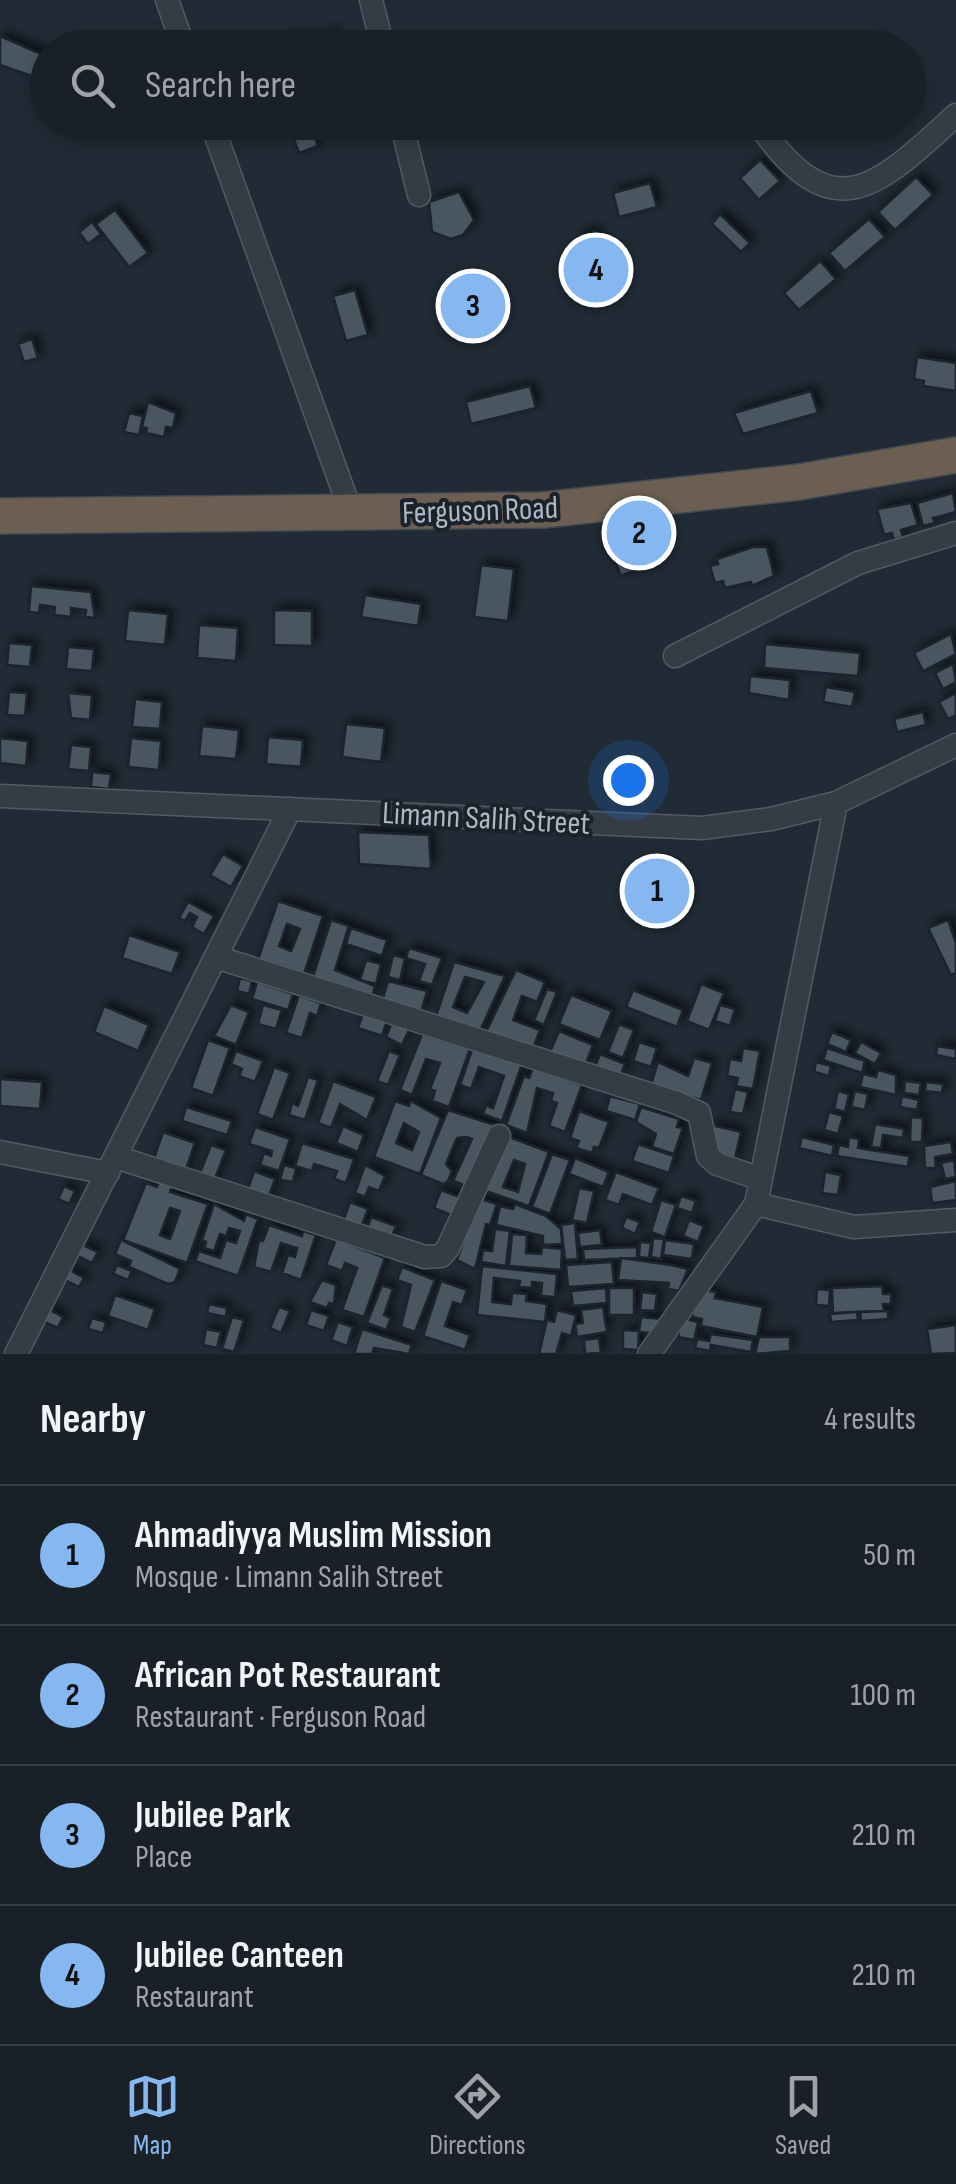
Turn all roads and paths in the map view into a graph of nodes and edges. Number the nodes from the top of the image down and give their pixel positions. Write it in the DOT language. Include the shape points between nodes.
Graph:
graph roads {
  1 [pos="167,0"];
  2 [pos="372,0"];
  3 [pos="178,30"];
  4 [pos="379,30"];
  5 [pos="956,115"];
  6 [pos="217,140"];
  7 [pos="406,140"];
  8 [pos="768,140"];
  9 [pos="419,195"];
  10 [pos="956,455"];
  11 [pos="352,515"];
  12 [pos="0,516"];
  13 [pos="956,534"];
  14 [pos="675,656"];
  15 [pos="956,745"];
  16 [pos="0,796"];
  17 [pos="836,804"];
  18 [pos="290,809"];
  19 [pos="216,957"];
  20 [pos="499,1136"];
  21 [pos="0,1152"];
  22 [pos="112,1165"];
  23 [pos="761,1179"];
  24 [pos="756,1204"];
  25 [pos="956,1220"];
  26 [pos="16,1354"];
  27 [pos="650,1354"];
  1 -- 3 [label="street"];
  2 -- 4 [label="street"];
  5 -- 8 [label="street" via="889,176 854,191 834,189 782,160"];
  6 -- 11 [label="street"];
  7 -- 9 [label="street"];
  10 -- 11 [label="highway, Ferguson Road" via="799,482 544,510"];
  11 -- 12 [label="highway, Ferguson Road"];
  13 -- 14 [label="street" via="858,563"];
  15 -- 17 [label="street, Limann Salih Street"];
  16 -- 18 [label="street, Limann Salih Street"];
  17 -- 18 [label="street, Limann Salih Street" via="702,828"];
  17 -- 23 [label="street"];
  18 -- 19 [label="street"];
  19 -- 22 [label="street"];
  19 -- 23 [label="street" via="677,1103 699,1114 708,1156"];
  20 -- 22 [label="street" via="441,1256"];
  21 -- 22 [label="street"];
  22 -- 26 [label="street"];
  23 -- 24 [label="street"];
  24 -- 25 [label="street" via="854,1227"];
  24 -- 27 [label="street"];
}
